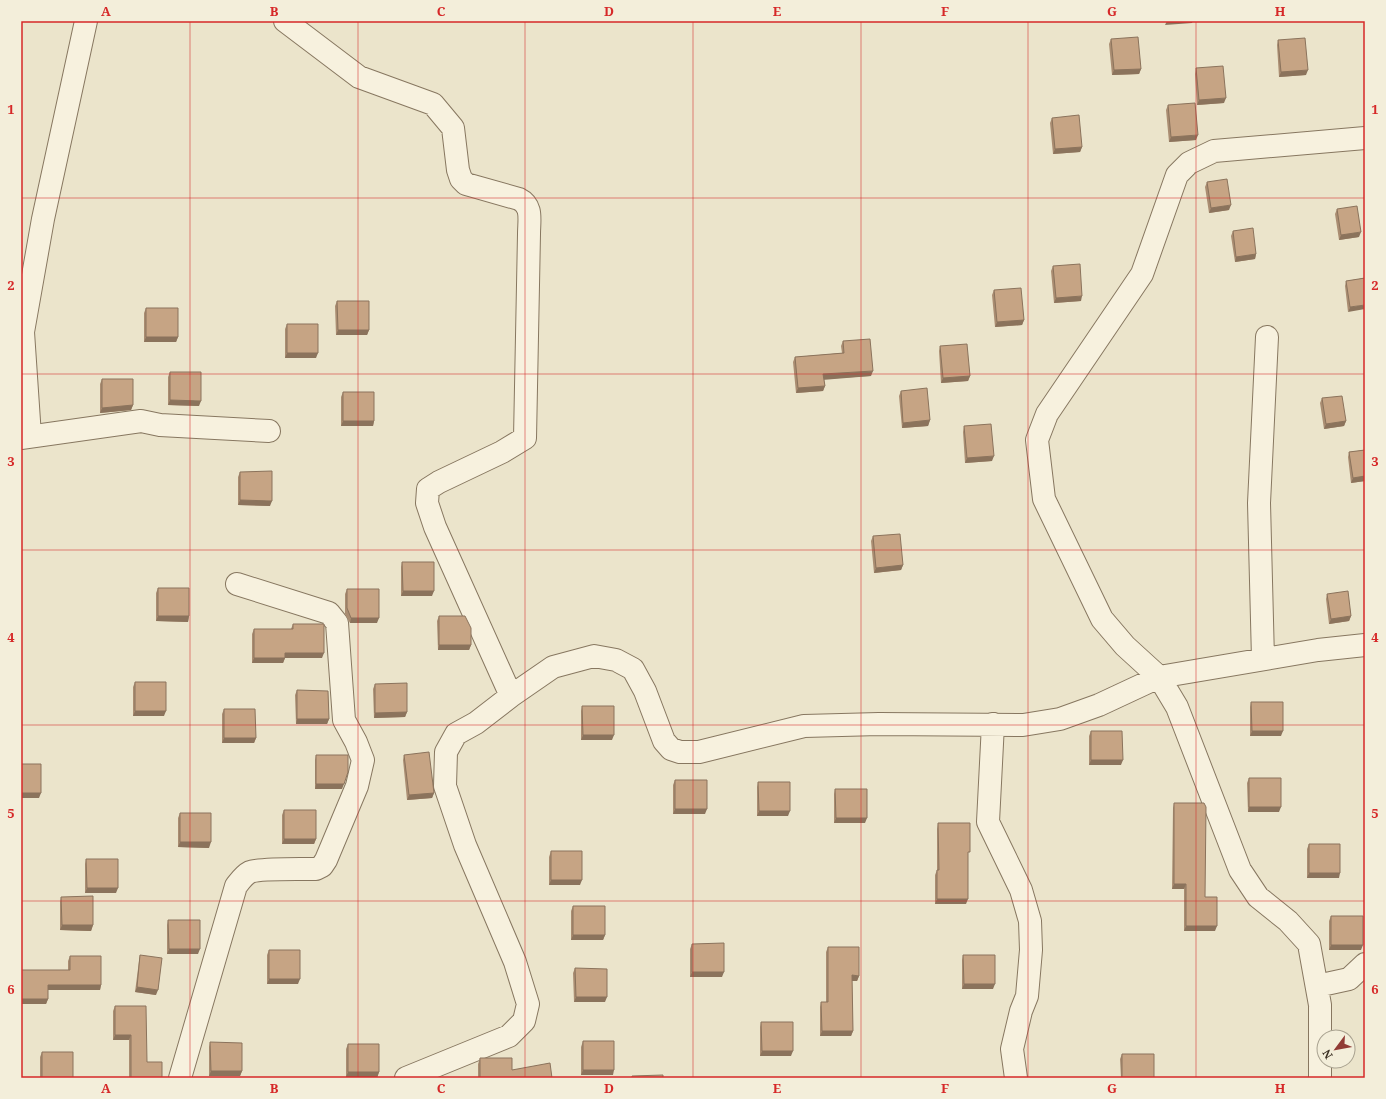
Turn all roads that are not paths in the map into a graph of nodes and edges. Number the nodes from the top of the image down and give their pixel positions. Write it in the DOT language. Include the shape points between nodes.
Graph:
graph roads {
  1 [pos="86,21"];
  2 [pos="285,21"];
  3 [pos="1365,138"];
  4 [pos="1267,337"];
  5 [pos="269,431"];
  6 [pos="25,437"];
  7 [pos="237,584"];
  8 [pos="1365,645"];
  9 [pos="1263,659"];
  10 [pos="1159,677"];
  11 [pos="511,696"];
  12 [pos="993,724"];
  13 [pos="1365,964"];
  14 [pos="1317,986"];
  15 [pos="442,1071"];
  16 [pos="180,1078"];
  17 [pos="406,1078"];
  18 [pos="1016,1078"];
  19 [pos="1320,1078"];
  1 -- 6 [label="street" via="43,218 23,332"];
  2 -- 11 [label="street" via="359,77 433,104 453,128 461,179 466,184 519,199 529,208 524,438 502,452 428,489 426,504"];
  3 -- 10 [label="street" via="1214,151 1189,163 1177,175 1142,274 1047,414 1037,440 1044,499 1102,619 1124,646"];
  4 -- 9 [label="street" via="1259,503"];
  5 -- 6 [label="street" via="160,425 141,421"];
  7 -- 16 [label="street" via="330,613 337,623 344,720 363,760 357,786 322,866 316,869 250,872 236,886"];
  8 -- 9 [label="street"];
  9 -- 10 [label="street"];
  10 -- 12 [label="street" via="1099,705 1060,719 1023,725"];
  10 -- 14 [label="street" via="1177,708 1240,870 1258,897 1288,921 1309,944"];
  11 -- 12 [label="street" via="553,667 594,656 616,660 634,669 664,741 672,749 680,752 699,752 804,726"];
  11 -- 15 [label="street" via="476,724 456,734 446,752 445,786 465,845 515,962 528,1004 524,1021 509,1036"];
  12 -- 18 [label="street" via="988,822 1021,890 1030,921 1031,950 1027,996 1012,1048"];
  13 -- 14 [label="street" via="1350,979"];
  14 -- 19 [label="street" via="1320,1005"];
  15 -- 17 [label="street"];
}
